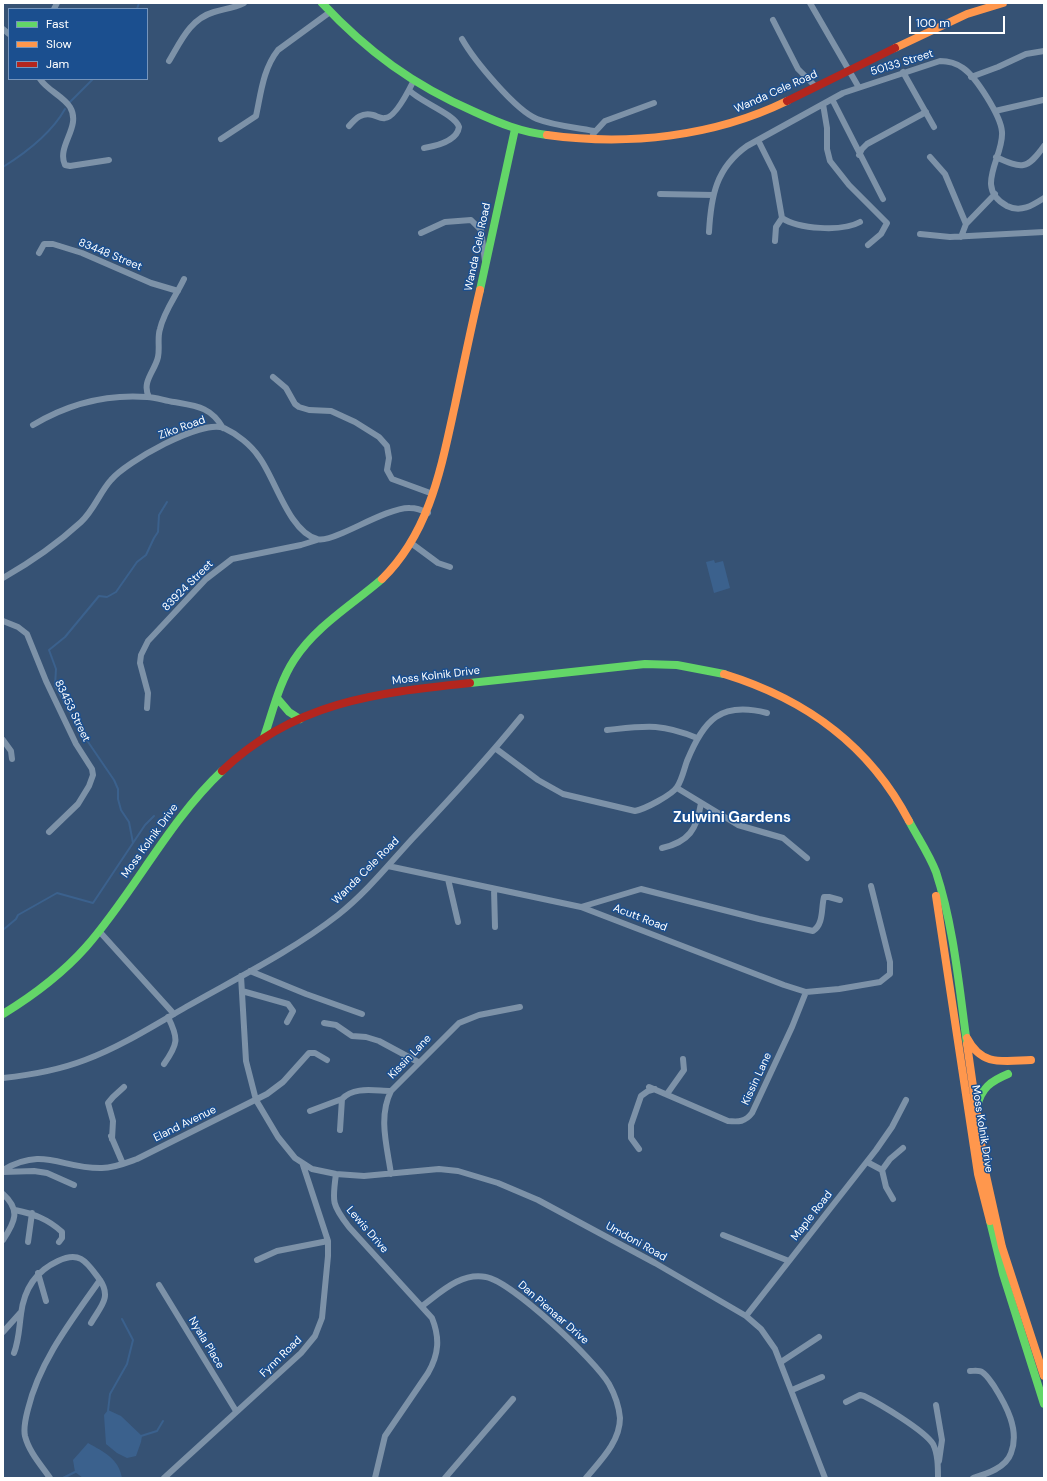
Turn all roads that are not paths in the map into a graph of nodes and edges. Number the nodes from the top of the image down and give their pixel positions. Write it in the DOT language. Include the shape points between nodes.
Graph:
graph roads {
  1 [pos="244,3"];
  2 [pos="322,3"];
  3 [pos="810,3"];
  4 [pos="1003,3"];
  5 [pos="330,12"];
  6 [pos="774,20"];
  7 [pos="462,39"];
  8 [pos="1044,51"];
  9 [pos="169,61"];
  10 [pos="848,71"];
  11 [pos="903,72"];
  12 [pos="971,77"];
  13 [pos="41,80"];
  14 [pos="413,82"];
  15 [pos="858,86"];
  16 [pos="816,87"];
  17 [pos="409,90"];
  18 [pos="832,99"];
  19 [pos="1043,100"];
  20 [pos="654,103"];
  21 [pos="823,104"];
  22 [pos="996,111"];
  23 [pos="926,112"];
  24 [pos="349,126"];
  25 [pos="934,127"];
  26 [pos="515,128"];
  27 [pos="594,131"];
  28 [pos="221,139"];
  29 [pos="591,140"];
  30 [pos="758,140"];
  31 [pos="1044,146"];
  32 [pos="424,148"];
  33 [pos="860,155"];
  34 [pos="930,157"];
  35 [pos="996,157"];
  36 [pos="110,160"];
  37 [pos="660,194"];
  38 [pos="713,194"];
  39 [pos="995,194"];
  40 [pos="1044,198"];
  41 [pos="883,200"];
  42 [pos="782,218"];
  43 [pos="860,222"];
  44 [pos="966,224"];
  45 [pos="709,232"];
  46 [pos="1044,232"];
  47 [pos="421,233"];
  48 [pos="920,234"];
  49 [pos="961,237"];
  50 [pos="775,241"];
  51 [pos="868,245"];
  52 [pos="39,252"];
  53 [pos="486,262"];
  54 [pos="184,280"];
  55 [pos="178,291"];
  56 [pos="273,377"];
  57 [pos="149,397"];
  58 [pos="33,425"];
  59 [pos="223,428"];
  60 [pos="433,494"];
  61 [pos="428,513"];
  62 [pos="318,540"];
  63 [pos="411,543"];
  64 [pos="450,567"];
  65 [pos="3,578"];
  66 [pos="3,622"];
  67 [pos="277,698"];
  68 [pos="147,708"];
  69 [pos="767,713"];
  70 [pos="521,717"];
  71 [pos="300,719"];
  72 [pos="608,730"];
  73 [pos="264,737"];
  74 [pos="697,738"];
  75 [pos="3,740"];
  76 [pos="495,748"];
  77 [pos="12,760"];
  78 [pos="677,788"];
  79 [pos="701,803"];
  80 [pos="49,832"];
  81 [pos="662,848"];
  82 [pos="925,852"];
  83 [pos="807,858"];
  84 [pos="388,866"];
  85 [pos="448,879"];
  86 [pos="871,886"];
  87 [pos="494,888"];
  88 [pos="840,900"];
  89 [pos="581,907"];
  90 [pos="458,922"];
  91 [pos="495,927"];
  92 [pos="99,931"];
  93 [pos="250,971"];
  94 [pos="241,976"];
  95 [pos="242,991"];
  96 [pos="806,992"];
  97 [pos="520,1007"];
  98 [pos="3,1014"];
  99 [pos="362,1014"];
  100 [pos="171,1016"];
  101 [pos="288,1022"];
  102 [pos="324,1023"];
  103 [pos="965,1034"];
  104 [pos="683,1059"];
  105 [pos="327,1060"];
  106 [pos="1031,1060"];
  107 [pos="418,1062"];
  108 [pos="164,1064"];
  109 [pos="1008,1074"];
  110 [pos="3,1078"];
  111 [pos="124,1088"];
  112 [pos="391,1091"];
  113 [pos="667,1094"];
  114 [pos="342,1099"];
  115 [pos="256,1100"];
  116 [pos="906,1100"];
  117 [pos="310,1111"];
  118 [pos="976,1112"];
  119 [pos="108,1130"];
  120 [pos="340,1130"];
  121 [pos="112,1139"];
  122 [pos="903,1148"];
  123 [pos="639,1149"];
  124 [pos="867,1162"];
  125 [pos="123,1164"];
  126 [pos="303,1165"];
  127 [pos="882,1170"];
  128 [pos="3,1171"];
  129 [pos="336,1174"];
  130 [pos="391,1174"];
  131 [pos="74,1185"];
  132 [pos="3,1194"];
  133 [pos="893,1199"];
  134 [pos="15,1210"];
  135 [pos="32,1213"];
  136 [pos="723,1235"];
  137 [pos="3,1240"];
  138 [pos="328,1241"];
  139 [pos="28,1242"];
  140 [pos="59,1242"];
  141 [pos="257,1260"];
  142 [pos="789,1261"];
  143 [pos="38,1273"];
  144 [pos="100,1280"];
  145 [pos="159,1285"];
  146 [pos="46,1301"];
  147 [pos="422,1306"];
  148 [pos="21,1312"];
  149 [pos="746,1316"];
  150 [pos="91,1323"];
  151 [pos="3,1332"];
  152 [pos="819,1337"];
  153 [pos="14,1353"];
  154 [pos="781,1362"];
  155 [pos="970,1371"];
  156 [pos="1044,1376"];
  157 [pos="822,1377"];
  158 [pos="792,1390"];
  159 [pos="513,1399"];
  160 [pos="846,1402"];
  161 [pos="1044,1404"];
  162 [pos="936,1405"];
  163 [pos="236,1411"];
  164 [pos="938,1467"];
  165 [pos="50,1478"];
  166 [pos="164,1478"];
  167 [pos="375,1478"];
  168 [pos="445,1478"];
  169 [pos="586,1478"];
  170 [pos="825,1478"];
  171 [pos="938,1478"];
  172 [pos="973,1478"];
  1 -- 9 [label="street" via="235,8 206,14 191,25"];
  2 -- 5 [label="main road"];
  3 -- 10 [label="street"];
  4 -- 10 [label="main road, Wanda Cele Road" via="962,17"];
  5 -- 14 [label="main road" via="367,48"];
  5 -- 28 [label="street" via="286,42 272,57 265,75 256,116"];
  6 -- 16 [label="street" via="798,69"];
  7 -- 27 [label="street" via="483,70 531,116"];
  8 -- 12 [label="street" via="1026,54"];
  10 -- 15 [label="street"];
  10 -- 16 [label="main road, Wanda Cele Road"];
  11 -- 12 [label="street, 50133 Street" via="944,61 958,65"];
  11 -- 15 [label="street, 50133 Street"];
  11 -- 23 [label="street"];
  12 -- 22 [label="street, 50133 Street"];
  13 -- 36 [label="street" via="71,110 72,129 62,155 65,164 70,166"];
  14 -- 17 [label="street"];
  14 -- 26 [label="main road" via="445,99"];
  15 -- 18 [label="street, 50133 Street"];
  16 -- 29 [label="main road, Wanda Cele Road" via="754,116 706,130 648,140"];
  17 -- 24 [label="street" via="388,118 365,114 356,118"];
  17 -- 32 [label="street" via="425,103 455,120 459,127 457,133 446,141"];
  18 -- 21 [label="street, 50133 Street"];
  18 -- 33 [label="street"];
  19 -- 22 [label="street"];
  20 -- 27 [label="street" via="605,121"];
  21 -- 30 [label="street, 50133 Street"];
  21 -- 51 [label="street" via="830,161 852,189 886,221 885,229"];
  22 -- 35 [label="street, 50133 Street" via="1002,132"];
  23 -- 25 [label="street"];
  23 -- 33 [label="street" via="867,144"];
  26 -- 29 [label="main road, Wanda Cele Road"];
  26 -- 53 [label="main road, Wanda Cele Road"];
  27 -- 29 [label="street"];
  30 -- 38 [label="street, 50133 Street" via="730,159"];
  30 -- 42 [label="street" via="774,172"];
  31 -- 35 [label="street" via="1026,166 1017,166"];
  33 -- 41 [label="street"];
  34 -- 44 [label="street" via="945,174"];
  35 -- 39 [label="street, 50133 Street" via="991,176"];
  37 -- 38 [label="street"];
  38 -- 45 [label="street, 50133 Street"];
  39 -- 40 [label="street" via="1006,205 1016,209 1029,207"];
  39 -- 44 [label="street"];
  42 -- 43 [label="street" via="808,227 847,227"];
  42 -- 50 [label="street" via="776,226"];
  44 -- 49 [label="street"];
  46 -- 49 [label="street"];
  47 -- 53 [label="street" via="445,222 471,220 481,230"];
  48 -- 49 [label="street"];
  52 -- 55 [label="street, 83448 Street" via="44,244 53,244 92,256"];
  53 -- 60 [label="main road, Wanda Cele Road" via="441,468"];
  54 -- 55 [label="street"];
  55 -- 57 [label="street" via="164,314 159,330 158,356 146,383"];
  56 -- 60 [label="street" via="286,388 295,404 309,410 340,413 384,442 389,451 387,470 392,479"];
  57 -- 58 [label="street" via="100,398 67,408"];
  57 -- 59 [label="street" via="203,408 217,418"];
  59 -- 62 [label="street, Ziko Road" via="253,449 265,465 298,527 306,535"];
  59 -- 65 [label="street, Ziko Road" via="205,429 165,444 124,468 111,480 83,520 40,556"];
  60 -- 61 [label="main road, Wanda Cele Road"];
  61 -- 62 [label="street" via="419,509 401,508"];
  61 -- 63 [label="main road, Wanda Cele Road"];
  62 -- 68 [label="street, 83924 Street" via="232,559 206,579 148,641 141,654 140,663 148,693"];
  63 -- 64 [label="street" via="438,563"];
  63 -- 67 [label="main road, Wanda Cele Road" via="383,578 300,650 286,671"];
  66 -- 80 [label="street, 83453 Street" via="18,627 27,634 74,740 92,769 93,775 89,786 78,804"];
  67 -- 71 [label="main road" via="289,712"];
  67 -- 73 [label="main road, Wanda Cele Road"];
  69 -- 74 [label="street" via="750,709 730,710 710,722"];
  70 -- 76 [label="street, Wanda Cele Road"];
  71 -- 73 [label="main road, Moss Kolnik Drive"];
  71 -- 82 [label="main road, Moss Kolnik Drive" via="348,700 385,693 600,668 677,665 724,674 770,689 803,707 839,732 872,764 885,782 914,827"];
  72 -- 74 [label="street" via="654,726 672,728"];
  73 -- 92 [label="main road, Moss Kolnik Drive" via="211,780"];
  74 -- 78 [label="street"];
  75 -- 77 [label="street" via="11,751"];
  76 -- 78 [label="street" via="538,780 563,794 623,809 643,809"];
  76 -- 84 [label="street, Wanda Cele Road"];
  78 -- 79 [label="street"];
  79 -- 81 [label="street" via="697,821 688,835 674,845"];
  79 -- 83 [label="street" via="745,828 783,838"];
  82 -- 103 [label="main road, Moss Kolnik Drive" via="931,861 945,910"];
  82 -- 161 [label="main road, Moss Kolnik Drive" via="944,936 978,1174 1003,1274"];
  84 -- 85 [label="street, Acutt Road"];
  84 -- 93 [label="street, Wanda Cele Road" via="339,914 296,944"];
  85 -- 87 [label="street, Acutt Road"];
  85 -- 90 [label="street"];
  86 -- 96 [label="street, Acutt Road" via="890,962 890,974 880,982"];
  87 -- 89 [label="street, Acutt Road"];
  87 -- 91 [label="street"];
  88 -- 89 [label="street" via="824,897 820,922 813,931 645,889 634,890"];
  89 -- 96 [label="street, Acutt Road"];
  92 -- 98 [label="main road, Moss Kolnik Drive" via="51,982"];
  92 -- 100 [label="street"];
  93 -- 94 [label="street, Wanda Cele Road"];
  93 -- 99 [label="street"];
  94 -- 95 [label="street"];
  94 -- 100 [label="street, Wanda Cele Road"];
  95 -- 101 [label="street" via="288,1004 293,1010"];
  95 -- 115 [label="street" via="246,1061"];
  96 -- 113 [label="street, Kissin Lane" via="748,1118 742,1122 728,1121"];
  97 -- 107 [label="street, Kissin Lane" via="466,1018 452,1028"];
  100 -- 108 [label="street" via="177,1040"];
  100 -- 110 [label="street, Wanda Cele Road" via="86,1060 37,1074"];
  102 -- 107 [label="street" via="336,1025 352,1036 380,1041"];
  103 -- 106 [label="main road" via="976,1053 985,1059"];
  103 -- 118 [label="main road, Moss Kolnik Drive"];
  104 -- 113 [label="street" via="684,1070"];
  105 -- 115 [label="street, Eland Avenue" via="315,1053 309,1053 283,1082"];
  107 -- 112 [label="street, Kissin Lane"];
  109 -- 118 [label="main road" via="991,1081 982,1089"];
  111 -- 121 [label="street" via="108,1103 113,1121"];
  112 -- 114 [label="street" via="356,1091"];
  112 -- 130 [label="street, Kissin Lane" via="386,1101 384,1124"];
  113 -- 123 [label="street, Kissin Lane" via="652,1088 641,1096 631,1125 631,1138"];
  114 -- 117 [label="street"];
  114 -- 120 [label="street"];
  115 -- 125 [label="street, Eland Avenue"];
  115 -- 126 [label="street" via="288,1150"];
  116 -- 124 [label="street, Maple Road" via="892,1127"];
  118 -- 156 [label="main road, Moss Kolnik Drive" via="984,1171 1002,1246"];
  119 -- 121 [label="street"];
  121 -- 125 [label="street"];
  122 -- 127 [label="street"];
  124 -- 127 [label="street"];
  124 -- 142 [label="street, Maple Road"];
  125 -- 128 [label="street, Eland Avenue" via="101,1168 50,1158 36,1158 15,1163"];
  126 -- 129 [label="street"];
  126 -- 138 [label="street, Fynn Road"];
  127 -- 133 [label="street" via="886,1187"];
  128 -- 131 [label="street" via="47,1173"];
  129 -- 130 [label="street, Umdoni Road"];
  129 -- 147 [label="street, Lewis Drive" via="334,1203 337,1211 349,1228"];
  130 -- 149 [label="street, Umdoni Road" via="439,1169 458,1171 498,1183 538,1200"];
  132 -- 134 [label="street"];
  134 -- 135 [label="street"];
  134 -- 137 [label="street" via="11,1228"];
  135 -- 139 [label="street"];
  135 -- 140 [label="street" via="62,1232"];
  136 -- 142 [label="street"];
  138 -- 141 [label="street" via="277,1251"];
  138 -- 163 [label="street, Fynn Road" via="322,1318 315,1336 301,1353"];
  142 -- 149 [label="street, Maple Road"];
  143 -- 144 [label="street" via="66,1257 76,1256 84,1260"];
  143 -- 146 [label="street"];
  143 -- 148 [label="street" via="30,1285"];
  144 -- 150 [label="street" via="106,1289 106,1296"];
  144 -- 165 [label="street" via="72,1318 38,1377 30,1398 25,1419 25,1434 35,1456"];
  145 -- 163 [label="street, Nyala Place"];
  147 -- 167 [label="street, Lewis Drive" via="432,1318 439,1345 434,1363 384,1436"];
  147 -- 169 [label="street, Dan Pienaar Drive" via="457,1280 486,1277 501,1282 573,1341 609,1384 620,1419 614,1441"];
  148 -- 151 [label="street"];
  148 -- 153 [label="street" via="19,1339"];
  149 -- 154 [label="street, Umdoni Road" via="769,1338"];
  152 -- 154 [label="street"];
  154 -- 158 [label="street, Umdoni Road"];
  155 -- 172 [label="street" via="986,1375 1002,1399 1013,1424 1014,1440 1011,1454 1004,1462"];
  157 -- 158 [label="street"];
  158 -- 170 [label="street, Umdoni Road"];
  159 -- 168 [label="street"];
  160 -- 164 [label="street" via="860,1395 864,1396 923,1434 933,1446"];
  162 -- 164 [label="street" via="942,1440"];
  163 -- 166 [label="street, Fynn Road"];
  164 -- 171 [label="street"];
}
